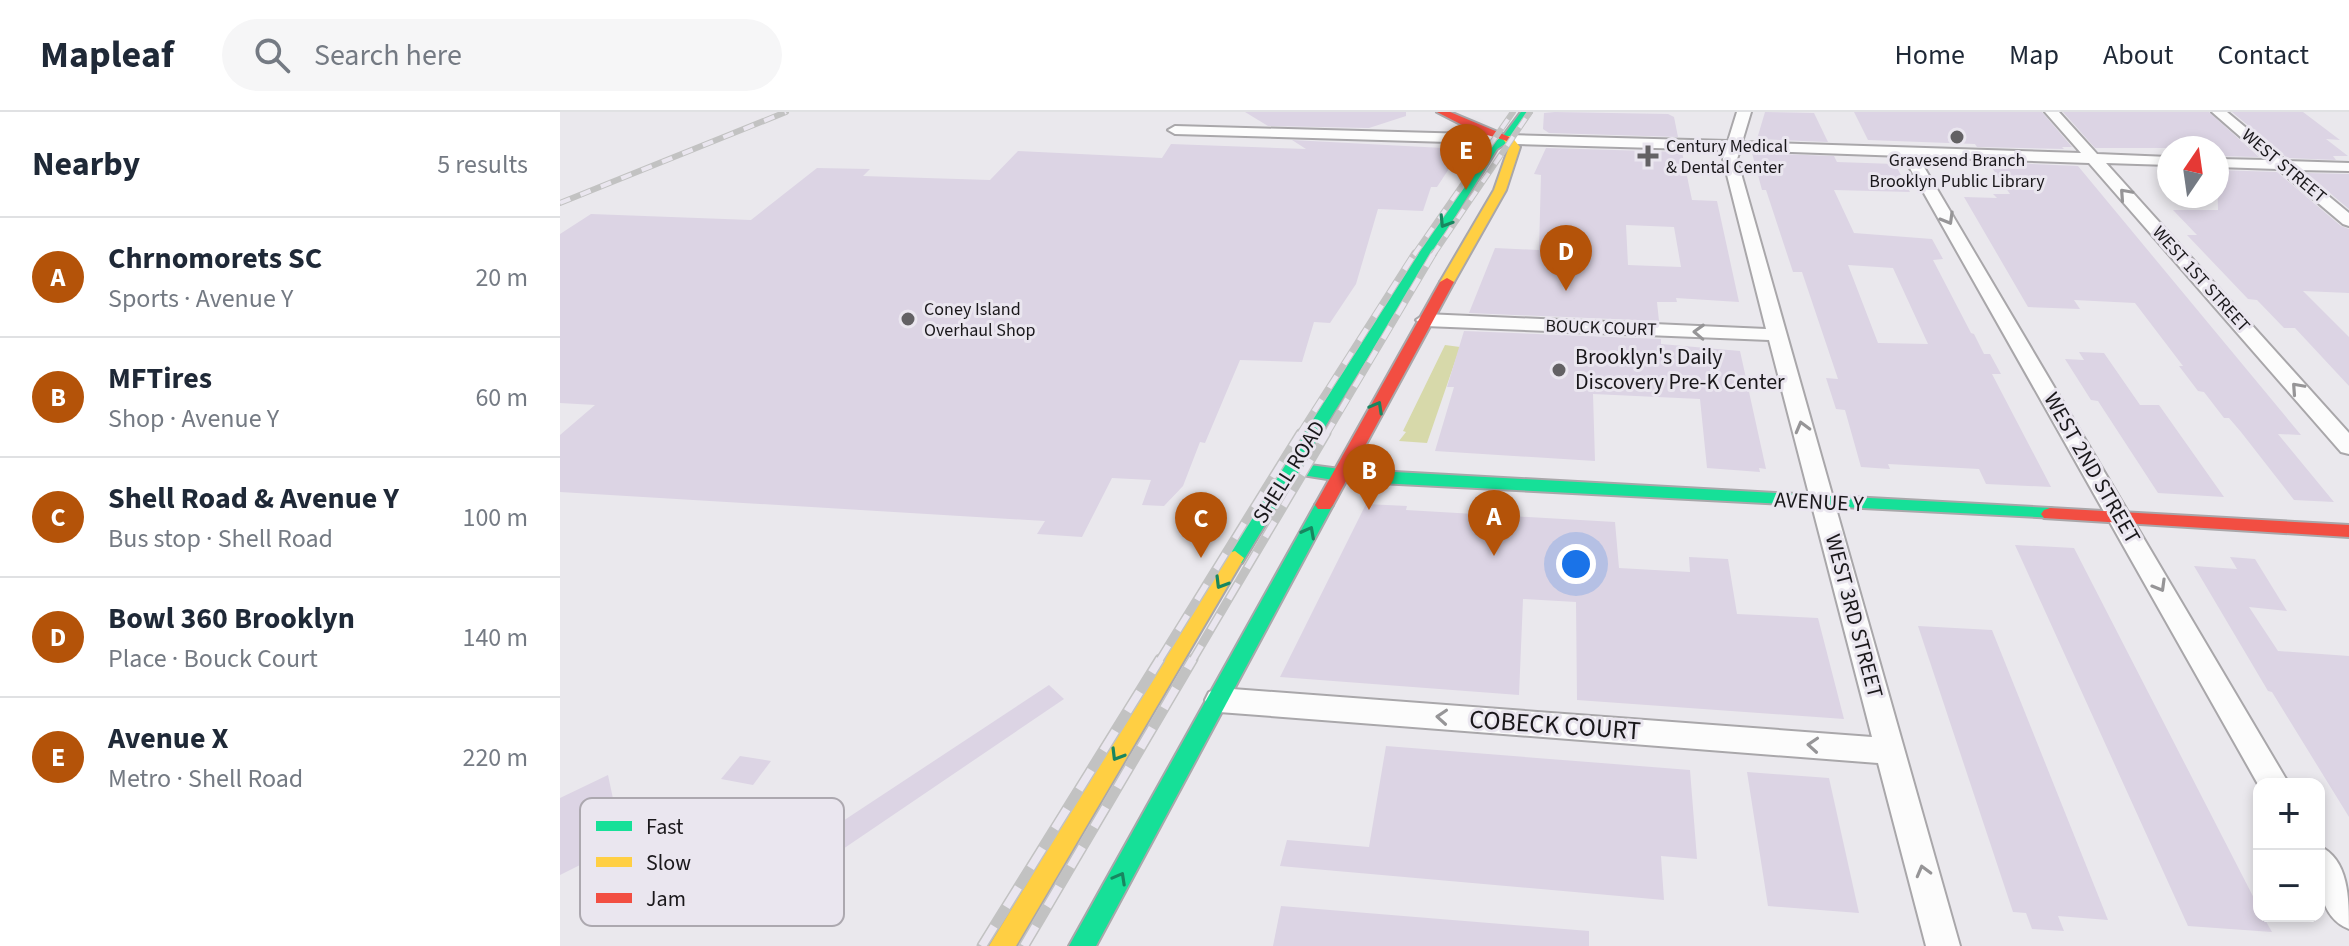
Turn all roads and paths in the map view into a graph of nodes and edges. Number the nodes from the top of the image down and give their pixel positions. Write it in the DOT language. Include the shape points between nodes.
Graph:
graph roads {
  1 [pos="1442,112"];
  2 [pos="1526,112"];
  3 [pos="1744,112"];
  4 [pos="2052,112"];
  5 [pos="2219,112"];
  6 [pos="1227,118"];
  7 [pos="1175,130"];
  8 [pos="1246,130"];
  9 [pos="1507,138"];
  10 [pos="1540,139"];
  11 [pos="1732,146"];
  12 [pos="1908,152"];
  13 [pos="2093,158"];
  14 [pos="2157,161"];
  15 [pos="2229,163"];
  16 [pos="2282,165"];
  17 [pos="2349,167"];
  18 [pos="1500,190"];
  19 [pos="2349,221"];
  20 [pos="1425,320"];
  21 [pos="1777,335"];
  22 [pos="2349,447"];
  23 [pos="1290,468"];
  24 [pos="1340,475"];
  25 [pos="1823,502"];
  26 [pos="2121,519"];
  27 [pos="2349,531"];
  28 [pos="1219,700"];
  29 [pos="1890,751"];
  30 [pos="2271,778"];
  31 [pos="2325,871"];
  32 [pos="2349,913"];
  33 [pos="1002,946"];
  34 [pos="1082,946"];
  35 [pos="1943,946"];
  1 -- 9 [label="main road"];
  2 -- 9 [label="main road"];
  3 -- 11 [label="street"];
  4 -- 13 [label="street, WEST 1ST STREET"];
  5 -- 16 [label="street, WEST STREET"];
  6 -- 8 [label="street"];
  7 -- 8 [label="street"];
  8 -- 9 [label="street"];
  9 -- 10 [label="street"];
  9 -- 18 [label="main road, SHELL ROAD" via="1515,147"];
  9 -- 23 [label="main road, SHELL ROAD, one-way" via="1493,147"];
  10 -- 11 [label="street"];
  10 -- 18 [label="main road, SHELL ROAD" via="1514,181"];
  11 -- 12 [label="street"];
  11 -- 21 [label="street, WEST 3RD STREET" via="1730,159"];
  12 -- 13 [label="street"];
  12 -- 26 [label="street, WEST 2ND STREET, one-way"];
  13 -- 14 [label="street"];
  22 -- 13 [label="street, WEST 1ST STREET, one-way"];
  15 -- 16 [label="street"];
  16 -- 17 [label="street"];
  16 -- 19 [label="street, WEST STREET"];
  18 -- 20 [label="main road, SHELL ROAD"];
  21 -- 20 [label="street, BOUCK COURT, one-way"];
  24 -- 20 [label="main road, SHELL ROAD, one-way"];
  25 -- 21 [label="street, WEST 3RD STREET, one-way"];
  23 -- 24 [label="main road, AVENUE Y"];
  23 -- 33 [label="main road, SHELL ROAD, one-way"];
  24 -- 25 [label="main road, AVENUE Y"];
  28 -- 24 [label="main road, SHELL ROAD, one-way"];
  25 -- 26 [label="main road, AVENUE Y"];
  25 -- 29 [label="street, WEST 3RD STREET"];
  26 -- 27 [label="main road, AVENUE Y"];
  26 -- 30 [label="street, WEST 2ND STREET, one-way"];
  29 -- 28 [label="street, COBECK COURT, one-way"];
  34 -- 28 [label="main road, SHELL ROAD, one-way"];
  35 -- 29 [label="street, WEST 3RD STREET, one-way"];
  31 -- 32 [label="street"];
}
